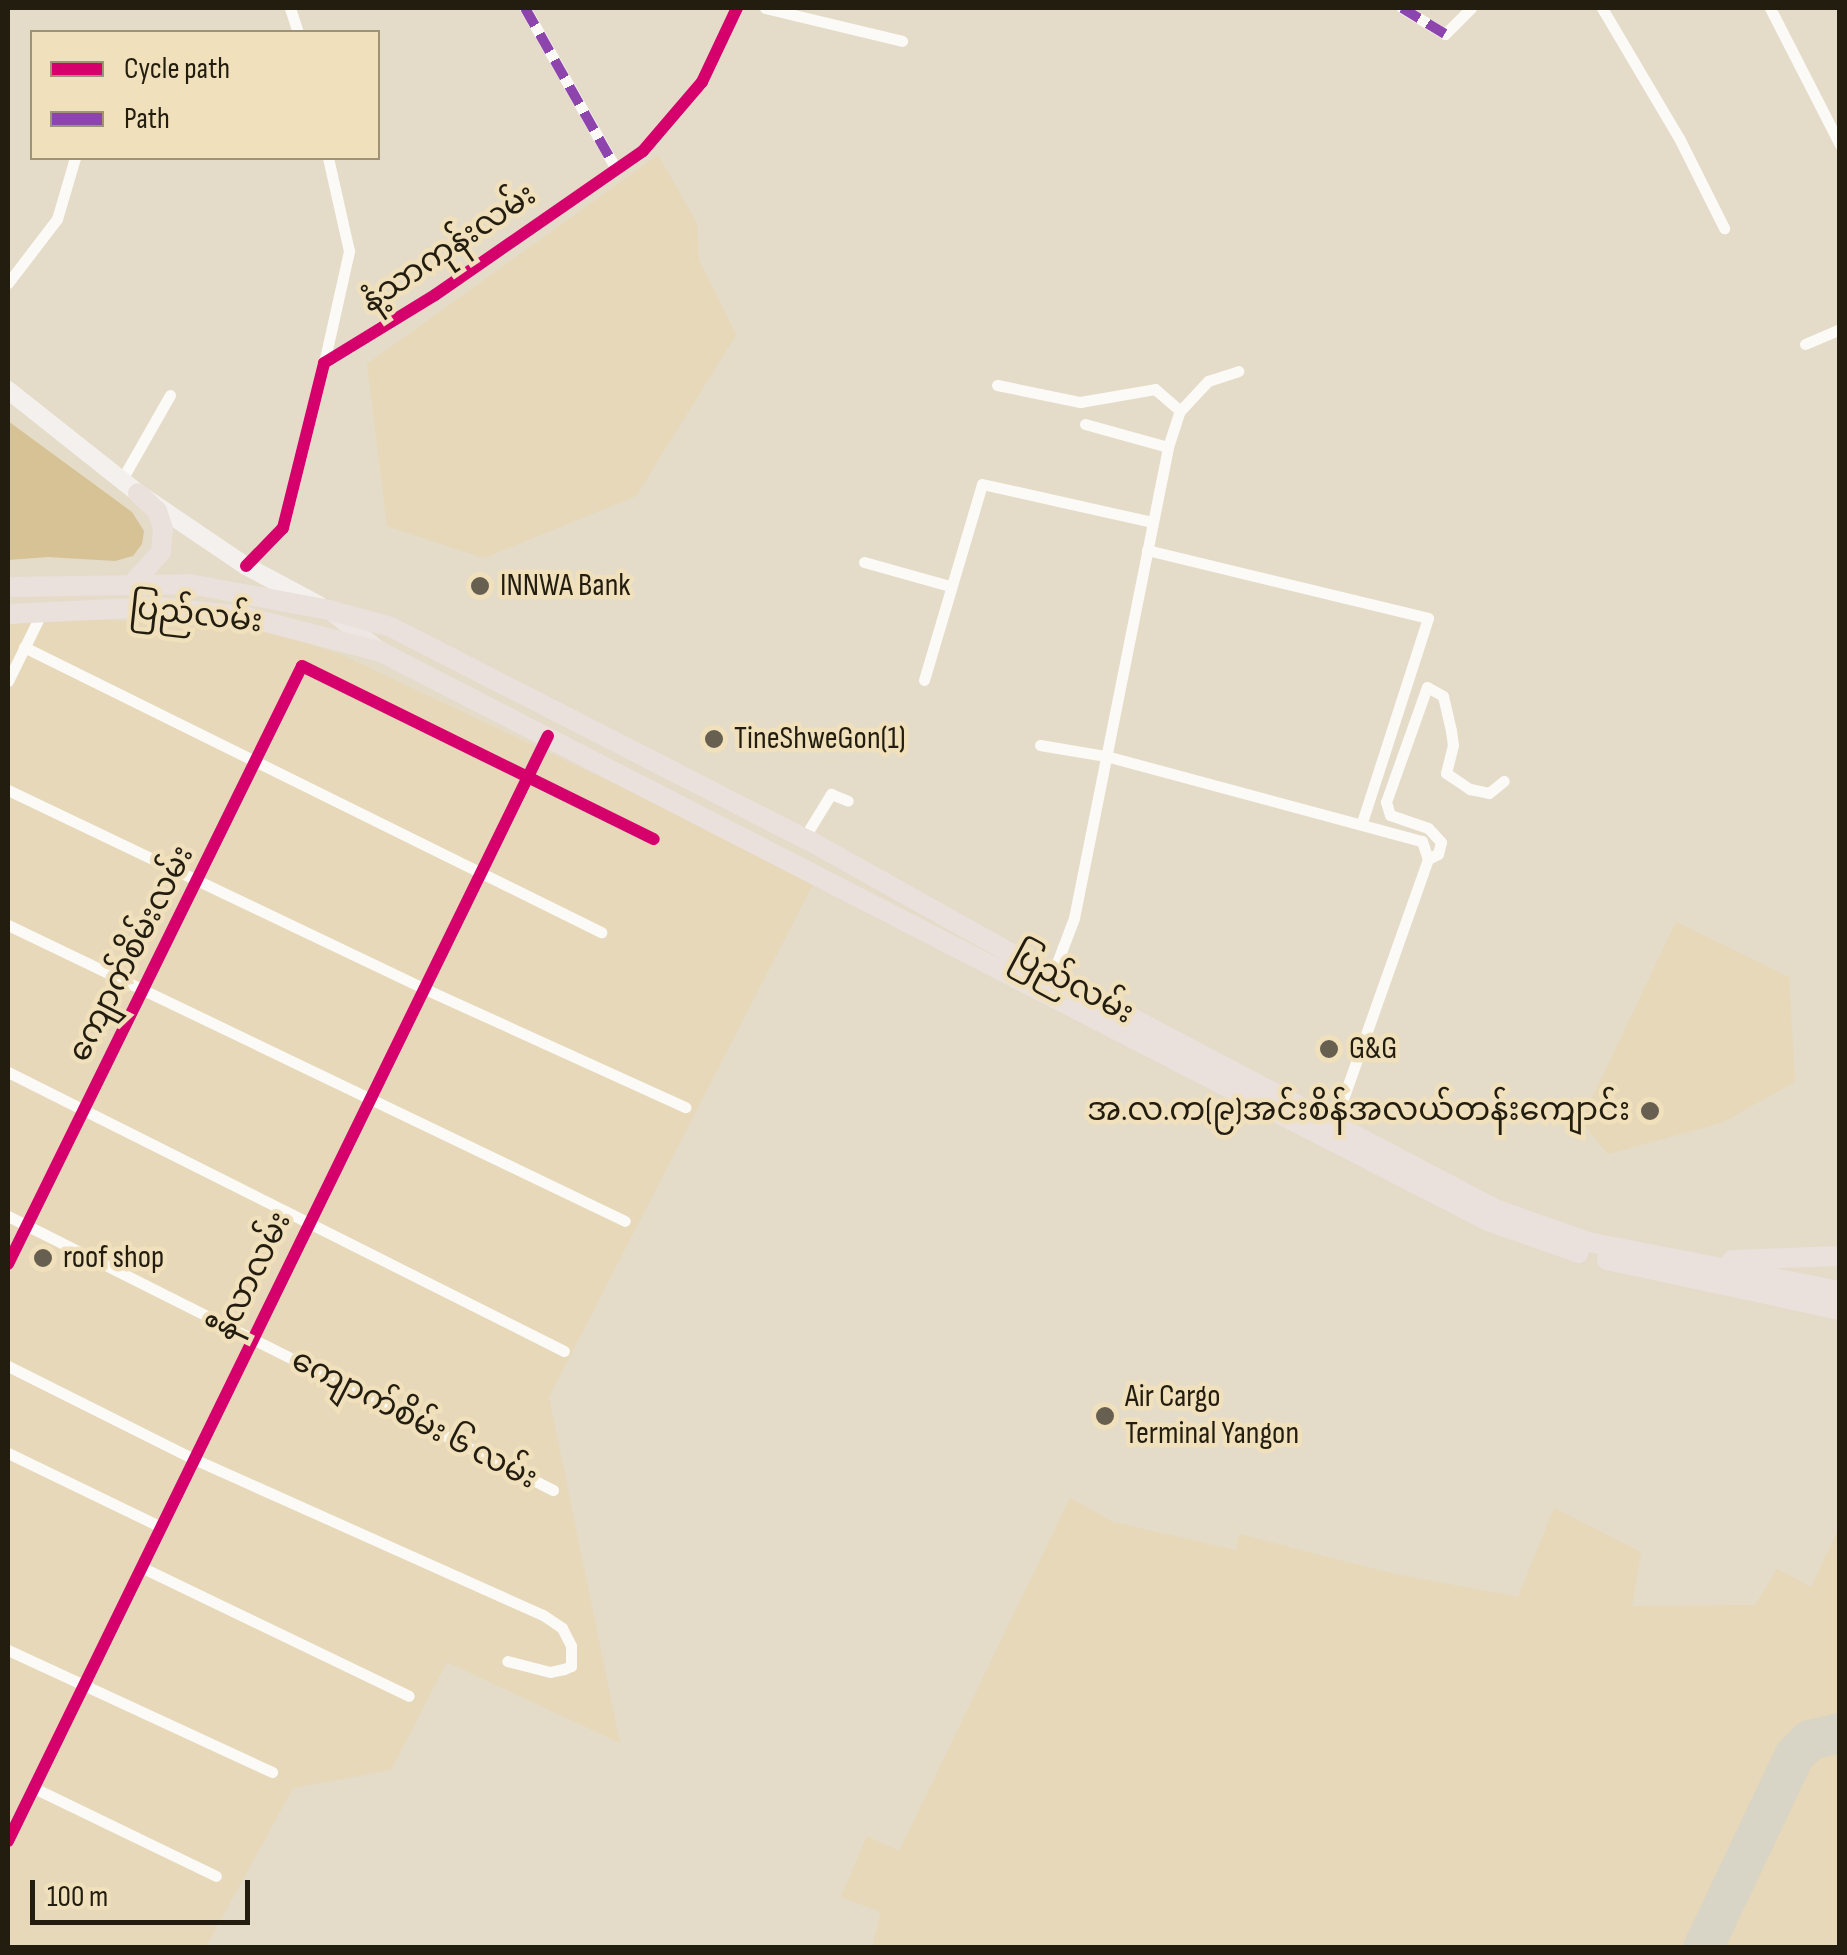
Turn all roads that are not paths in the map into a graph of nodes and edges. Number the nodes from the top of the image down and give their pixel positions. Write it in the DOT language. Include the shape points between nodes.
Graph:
graph roads {
  1 [pos="525,8"];
  2 [pos="737,8"];
  3 [pos="765,8"];
  4 [pos="1402,8"];
  5 [pos="1472,8"];
  6 [pos="1602,8"];
  7 [pos="1770,8"];
  8 [pos="902,41"];
  9 [pos="1840,145"];
  10 [pos="74,160"];
  11 [pos="328,160"];
  12 [pos="616,170"];
  13 [pos="1724,228"];
  14 [pos="8,283"];
  15 [pos="1840,330"];
  16 [pos="1805,344"];
  17 [pos="324,363"];
  18 [pos="1238,371"];
  19 [pos="996,385"];
  20 [pos="8,390"];
  21 [pos="170,395"];
  22 [pos="1180,411"];
  23 [pos="1085,424"];
  24 [pos="1168,447"];
  25 [pos="129,487"];
  26 [pos="1152,522"];
  27 [pos="1148,550"];
  28 [pos="864,562"];
  29 [pos="250,568"];
  30 [pos="133,582"];
  31 [pos="950,586"];
  32 [pos="8,588"];
  33 [pos="136,606"];
  34 [pos="245,606"];
  35 [pos="329,610"];
  36 [pos="42,612"];
  37 [pos="8,614"];
  38 [pos="24,647"];
  39 [pos="382,652"];
  40 [pos="924,680"];
  41 [pos="8,681"];
  42 [pos="548,736"];
  43 [pos="1040,746"];
  44 [pos="1106,756"];
  45 [pos="258,762"];
  46 [pos="528,777"];
  47 [pos="1504,781"];
  48 [pos="8,790"];
  49 [pos="848,801"];
  50 [pos="1362,822"];
  51 [pos="804,838"];
  52 [pos="654,839"];
  53 [pos="1428,860"];
  54 [pos="481,873"];
  55 [pos="199,881"];
  56 [pos="8,925"];
  57 [pos="601,932"];
  58 [pos="1052,976"];
  59 [pos="424,989"];
  60 [pos="143,993"];
  61 [pos="8,1072"];
  62 [pos="369,1102"];
  63 [pos="685,1107"];
  64 [pos="84,1110"];
  65 [pos="1334,1124"];
  66 [pos="8,1216"];
  67 [pos="626,1221"];
  68 [pos="310,1222"];
  69 [pos="27,1226"];
  70 [pos="1840,1256"];
  71 [pos="1682,1261"];
  72 [pos="8,1264"];
  73 [pos="1840,1291"];
  74 [pos="1840,1310"];
  75 [pos="254,1338"];
  76 [pos="564,1351"];
  77 [pos="8,1366"];
  78 [pos="8,1453"];
  79 [pos="194,1459"];
  80 [pos="553,1490"];
  81 [pos="161,1526"];
  82 [pos="142,1567"];
  83 [pos="9,1654"];
  84 [pos="507,1661"];
  85 [pos="84,1686"];
  86 [pos="408,1696"];
  87 [pos="272,1772"];
  88 [pos="34,1788"];
  89 [pos="8,1841"];
  90 [pos="216,1876"];
  1 -- 12 [label="street"];
  2 -- 12 [label="street, နံ့သာကုန်းလမ်း" via="702,82 644,151"];
  3 -- 8 [label="street"];
  4 -- 5 [label="street" via="1444,34"];
  6 -- 13 [label="street"];
  7 -- 9 [label="street"];
  10 -- 14 [label="street" via="56,219"];
  11 -- 17 [label="street" via="350,251"];
  12 -- 17 [label="street, နံ့သာကုန်းလမ်း"];
  15 -- 16 [label="street"];
  17 -- 29 [label="street" via="283,528"];
  18 -- 22 [label="street" via="1208,382"];
  19 -- 22 [label="street" via="1080,402 1155,389"];
  20 -- 25 [label="main road"];
  21 -- 25 [label="street"];
  22 -- 24 [label="street"];
  23 -- 24 [label="street"];
  24 -- 26 [label="street"];
  25 -- 29 [label="main road"];
  25 -- 30 [label="highway" via="157,511 163,529 161,552"];
  26 -- 27 [label="street"];
  26 -- 31 [label="street" via="982,484"];
  27 -- 44 [label="street"];
  27 -- 50 [label="street" via="1428,618"];
  28 -- 31 [label="street"];
  29 -- 34 [label="main road"];
  29 -- 35 [label="main road"];
  30 -- 32 [label="highway, ပြည်လမ်း"];
  30 -- 33 [label="highway"];
  30 -- 34 [label="highway, ပြည်လမ်း" via="190,584"];
  31 -- 40 [label="street"];
  33 -- 34 [label="highway, ပြည်လမ်း"];
  33 -- 36 [label="highway, ပြည်လမ်း"];
  34 -- 35 [label="highway, ပြည်လမ်း"];
  34 -- 39 [label="highway, ပြည်လမ်း"];
  35 -- 39 [label="main road, ပြည်လမ်း"];
  35 -- 51 [label="highway, ပြည်လမ်း" via="391,627"];
  36 -- 37 [label="highway, ပြည်လမ်း"];
  36 -- 38 [label="street"];
  38 -- 41 [label="street"];
  38 -- 45 [label="street"];
  39 -- 42 [label="highway, ပြည်လမ်း"];
  42 -- 46 [label="street, နီလာလမ်း"];
  42 -- 74 [label="highway, ပြည်လမ်း" via="1488,1221 1584,1254"];
  43 -- 44 [label="street"];
  44 -- 50 [label="street"];
  44 -- 58 [label="street" via="1074,918"];
  45 -- 46 [label="street, ကျောက်စိမ်းလမ်း" via="302,666"];
  45 -- 54 [label="street"];
  45 -- 55 [label="street, ကျောက်စိမ်းလမ်း"];
  46 -- 52 [label="street"];
  46 -- 54 [label="street, နီလာလမ်း"];
  47 -- 53 [label="street" via="1489,792 1446,774 1451,731 1443,696 1428,687 1386,802 1390,816 1428,828 1441,842"];
  48 -- 55 [label="street"];
  49 -- 51 [label="street" via="831,794"];
  50 -- 53 [label="street" via="1422,841"];
  51 -- 58 [label="highway, ပြည်လမ်း"];
  53 -- 65 [label="street"];
  54 -- 57 [label="street"];
  54 -- 59 [label="street, နီလာလမ်း"];
  55 -- 59 [label="street"];
  55 -- 60 [label="street, ကျောက်စိမ်းလမ်း"];
  56 -- 60 [label="street"];
  58 -- 65 [label="highway, ပြည်လမ်း"];
  59 -- 62 [label="street, နီလာလမ်း"];
  59 -- 63 [label="street"];
  60 -- 62 [label="street"];
  60 -- 64 [label="street, ကျောက်စိမ်းလမ်း"];
  61 -- 64 [label="street, ကျောက်စိမ်းလမ်း"];
  62 -- 67 [label="street"];
  62 -- 68 [label="street, နီလာလမ်း"];
  64 -- 68 [label="street, ကျောက်စိမ်းလမ်း"];
  64 -- 69 [label="street, ကျောက်စိမ်းလမ်း"];
  65 -- 71 [label="highway, ပြည်လမ်း" via="1534,1225"];
  66 -- 69 [label="street, ကျောက်စိမ်း ၆ လမ်း"];
  68 -- 75 [label="street, နီလာလမ်း"];
  68 -- 76 [label="street, ကျောက်စိမ်းလမ်း"];
  69 -- 72 [label="street, ကျောက်စိမ်းလမ်း"];
  69 -- 75 [label="street, ကျောက်စိမ်း ၆ လမ်း"];
  70 -- 71 [label="highway"];
  71 -- 73 [label="highway, ပြည်လမ်း"];
  75 -- 79 [label="street, နီလာလမ်း"];
  75 -- 80 [label="street, ကျောက်စိမ်း ၆ လမ်း"];
  77 -- 79 [label="street"];
  78 -- 81 [label="street"];
  79 -- 81 [label="street, နီလာလမ်း"];
  79 -- 84 [label="street" via="543,1615 562,1628 571,1646 564,1670"];
  81 -- 82 [label="street, နီလာလမ်း"];
  82 -- 85 [label="street, နီလာလမ်း"];
  82 -- 86 [label="street"];
  83 -- 85 [label="street"];
  85 -- 87 [label="street"];
  85 -- 88 [label="street, နီလာလမ်း"];
  88 -- 89 [label="street, နီလာလမ်း"];
  88 -- 90 [label="street"];
}
